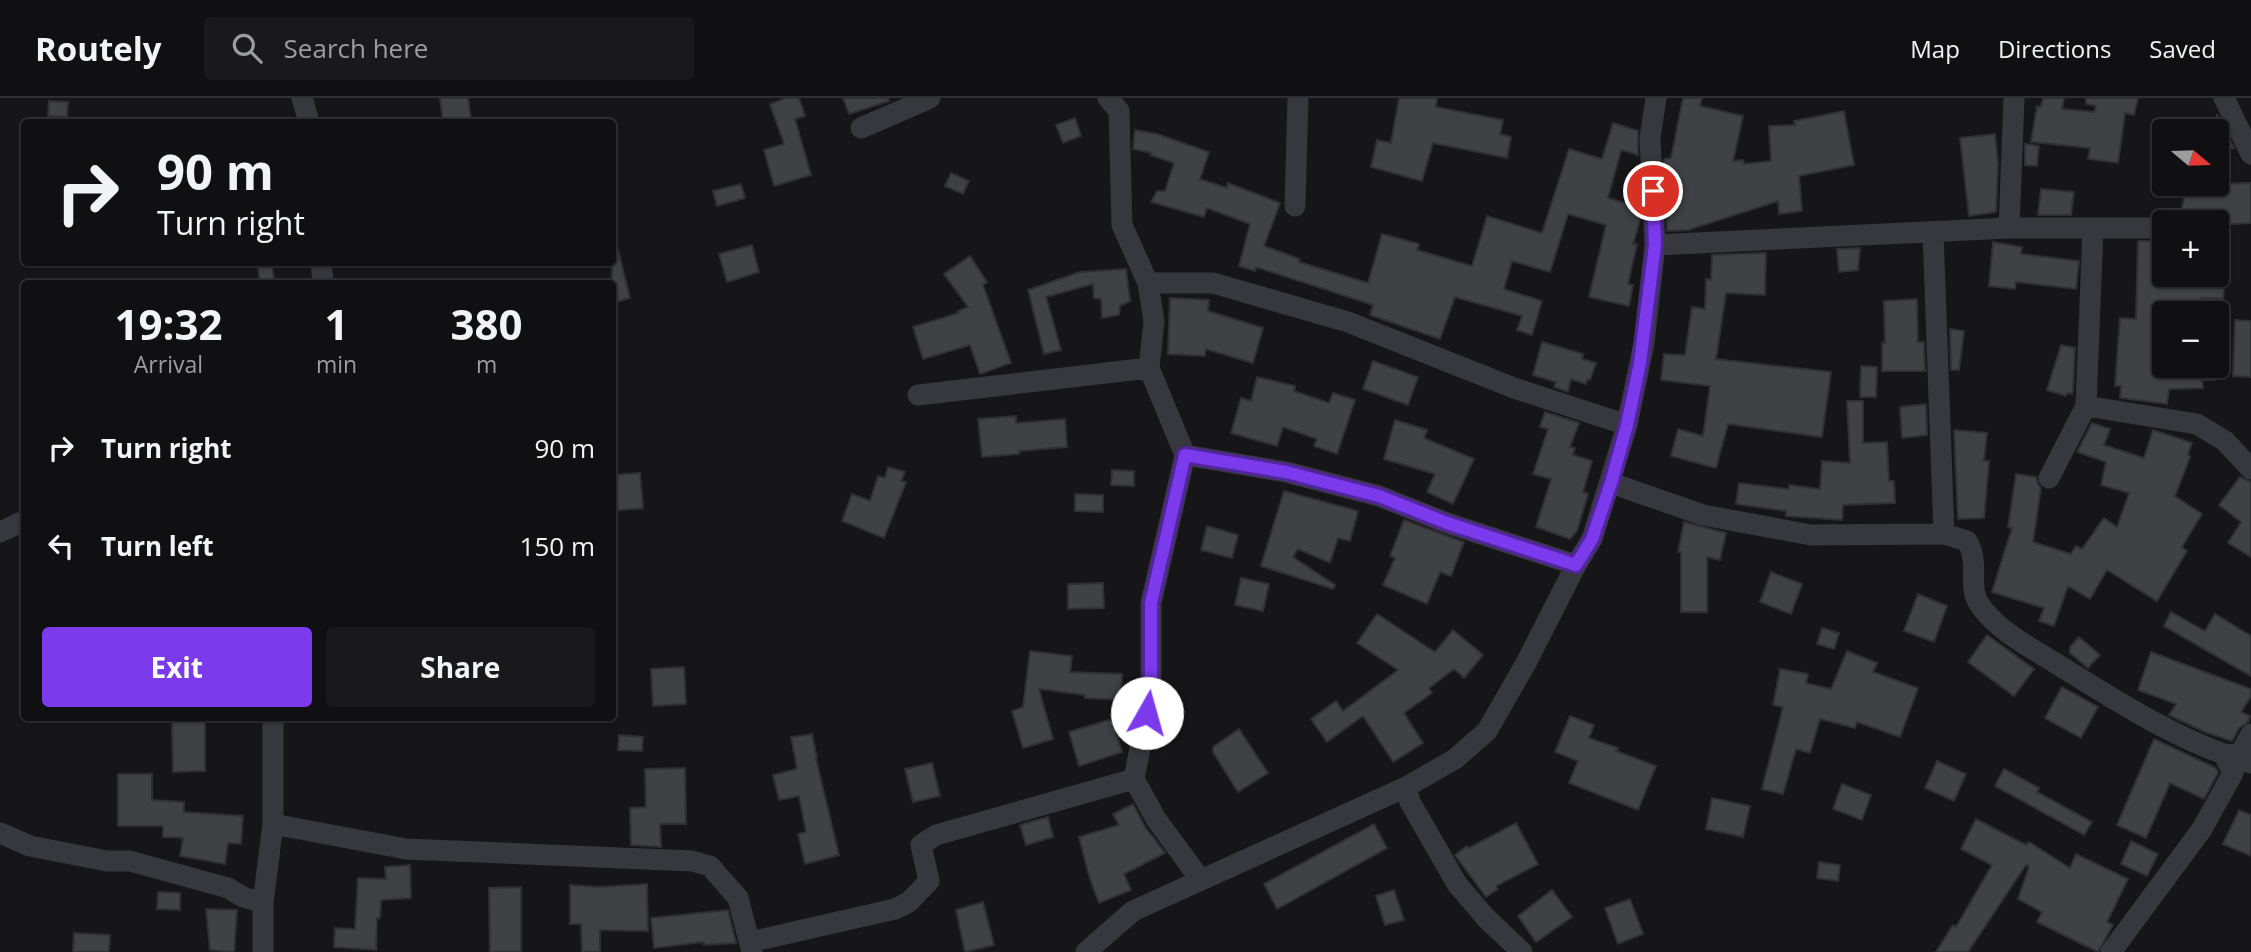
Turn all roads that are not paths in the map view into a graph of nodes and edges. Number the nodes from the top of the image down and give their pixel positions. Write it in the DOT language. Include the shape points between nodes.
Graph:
graph roads {
  1 [pos="302,98"];
  2 [pos="930,98"];
  3 [pos="1108,98"];
  4 [pos="1298,98"];
  5 [pos="1656,98"];
  6 [pos="2014,98"];
  7 [pos="2224,98"];
  8 [pos="308,119"];
  9 [pos="861,128"];
  10 [pos="2251,154"];
  11 [pos="1295,206"];
  12 [pos="2009,228"];
  13 [pos="2093,228"];
  14 [pos="2152,228"];
  15 [pos="1933,232"];
  16 [pos="1655,245"];
  17 [pos="1148,283"];
  18 [pos="1149,368"];
  19 [pos="918,395"];
  20 [pos="2086,407"];
  21 [pos="1627,425"];
  22 [pos="1185,455"];
  23 [pos="2251,469"];
  24 [pos="2049,478"];
  25 [pos="1611,483"];
  26 [pos="21,522"];
  27 [pos="0,532"];
  28 [pos="1944,534"];
  29 [pos="1576,565"];
  30 [pos="272,721"];
  31 [pos="2251,734"];
  32 [pos="2224,755"];
  33 [pos="2251,763"];
  34 [pos="1135,779"];
  35 [pos="1406,787"];
  36 [pos="274,824"];
  37 [pos="0,833"];
  38 [pos="1200,879"];
  39 [pos="263,903"];
  40 [pos="751,947"];
  41 [pos="263,952"];
  42 [pos="1086,952"];
  43 [pos="1522,952"];
  44 [pos="2111,952"];
  1 -- 8 [label="street"];
  2 -- 9 [label="street"];
  3 -- 17 [label="street" via="1119,111 1122,225"];
  4 -- 11 [label="street"];
  5 -- 16 [label="street" via="1650,138"];
  6 -- 12 [label="street"];
  7 -- 10 [label="street"];
  12 -- 13 [label="street"];
  12 -- 15 [label="street"];
  13 -- 14 [label="street"];
  13 -- 20 [label="street"];
  15 -- 16 [label="street"];
  15 -- 28 [label="street"];
  16 -- 21 [label="street" via="1644,343"];
  17 -- 18 [label="street" via="1154,322"];
  17 -- 21 [label="street" via="1213,283 1348,322 1514,388"];
  18 -- 19 [label="street"];
  18 -- 22 [label="street"];
  20 -- 23 [label="street" via="2197,424 2225,441"];
  20 -- 24 [label="street"];
  21 -- 25 [label="street"];
  22 -- 29 [label="street" via="1286,472 1379,496"];
  22 -- 34 [label="street" via="1151,603 1151,691"];
  25 -- 28 [label="street" via="1703,515 1811,535"];
  25 -- 29 [label="street" via="1592,539"];
  26 -- 27 [label="street"];
  28 -- 32 [label="street" via="1967,541 1974,552 1976,599 1986,614 2017,639 2129,709"];
  29 -- 35 [label="street" via="1487,731 1455,760"];
  30 -- 36 [label="street"];
  31 -- 32 [label="street" via="2241,754"];
  32 -- 33 [label="street"];
  32 -- 44 [label="street" via="2233,773 2202,829"];
  34 -- 38 [label="street" via="1156,819"];
  34 -- 40 [label="street" via="936,835 921,845 929,881 909,902"];
  35 -- 38 [label="street"];
  35 -- 43 [label="street" via="1457,884"];
  36 -- 39 [label="street"];
  36 -- 40 [label="street" via="405,849 692,861 710,866 738,898"];
  37 -- 39 [label="street" via="30,846 130,861 228,888"];
  38 -- 42 [label="street" via="1133,911"];
  39 -- 41 [label="street"];
}
